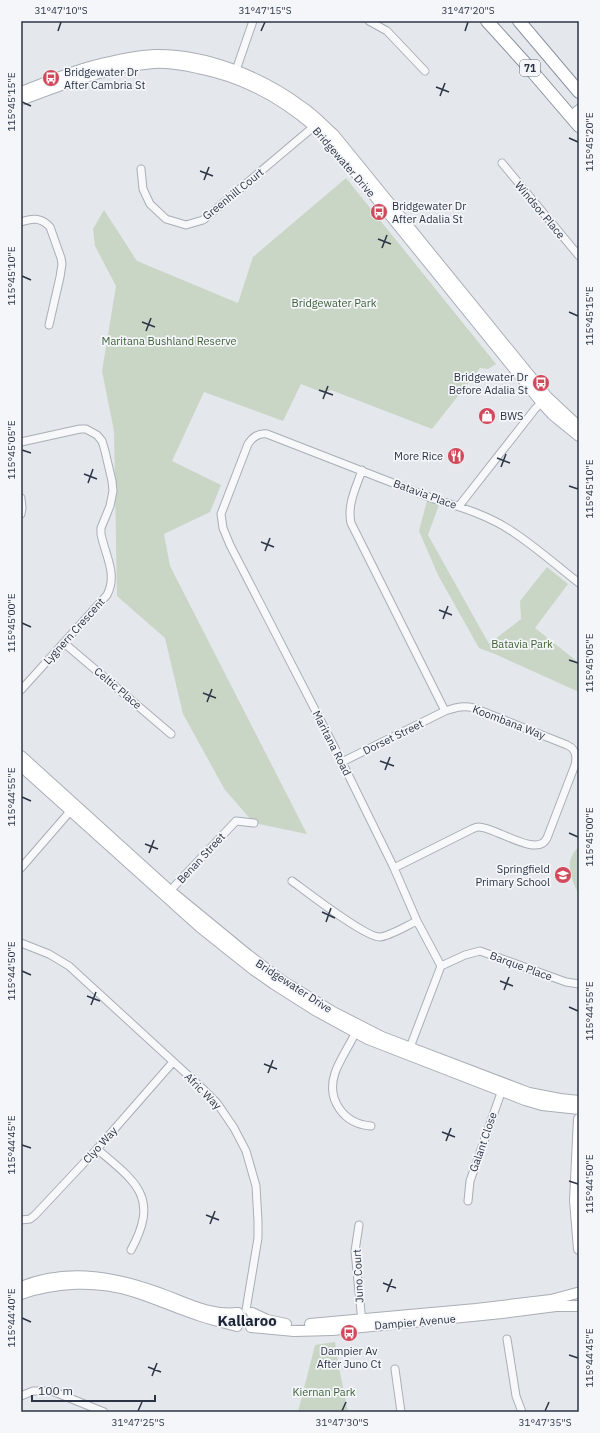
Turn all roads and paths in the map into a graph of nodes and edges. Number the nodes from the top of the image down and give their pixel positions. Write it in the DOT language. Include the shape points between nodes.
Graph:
graph roads {
  1 [pos="253,21"];
  2 [pos="369,21"];
  3 [pos="487,21"];
  4 [pos="518,21"];
  5 [pos="425,71"];
  6 [pos="235,74"];
  7 [pos="566,77"];
  8 [pos="579,80"];
  9 [pos="21,92"];
  10 [pos="579,92"];
  11 [pos="21,100"];
  12 [pos="576,118"];
  13 [pos="317,124"];
  14 [pos="502,163"];
  15 [pos="141,169"];
  16 [pos="21,222"];
  17 [pos="579,256"];
  18 [pos="49,325"];
  19 [pos="544,400"];
  20 [pos="579,427"];
  21 [pos="256,436"];
  22 [pos="579,436"];
  23 [pos="21,442"];
  24 [pos="362,470"];
  25 [pos="21,498"];
  26 [pos="459,506"];
  27 [pos="21,514"];
  28 [pos="579,583"];
  29 [pos="64,643"];
  30 [pos="21,690"];
  31 [pos="445,712"];
  32 [pos="171,734"];
  33 [pos="21,756"];
  34 [pos="342,762"];
  35 [pos="21,766"];
  36 [pos="73,808"];
  37 [pos="254,823"];
  38 [pos="21,868"];
  39 [pos="394,868"];
  40 [pos="292,881"];
  41 [pos="168,894"];
  42 [pos="417,921"];
  43 [pos="21,944"];
  44 [pos="441,966"];
  45 [pos="579,984"];
  46 [pos="358,1029"];
  47 [pos="408,1051"];
  48 [pos="173,1062"];
  49 [pos="503,1087"];
  50 [pos="579,1101"];
  51 [pos="579,1109"];
  52 [pos="579,1119"];
  53 [pos="371,1126"];
  54 [pos="97,1149"];
  55 [pos="468,1201"];
  56 [pos="21,1220"];
  57 [pos="359,1225"];
  58 [pos="579,1249"];
  59 [pos="131,1250"];
  60 [pos="21,1287"];
  61 [pos="578,1292"];
  62 [pos="21,1294"];
  63 [pos="579,1306"];
  64 [pos="245,1312"];
  65 [pos="362,1323"];
  66 [pos="237,1326"];
  67 [pos="251,1327"];
  68 [pos="507,1339"];
  69 [pos="395,1369"];
  70 [pos="21,1396"];
  71 [pos="104,1412"];
  72 [pos="401,1412"];
  73 [pos="522,1412"];
  1 -- 6 [label="street"];
  2 -- 5 [label="street" via="387,31"];
  3 -- 12 [label="highway, 71"];
  4 -- 7 [label="highway, 71"];
  6 -- 9 [label="street, Bridgewater Drive" via="197,60 165,55 148,56 91,66"];
  6 -- 11 [label="street, Bridgewater Drive" via="154,62 102,71"];
  6 -- 13 [label="street, Bridgewater Drive"];
  7 -- 8 [label="highway"];
  7 -- 10 [label="highway, 71"];
  13 -- 15 [label="street, Greenhill Court" via="203,220 186,226 166,219 150,204 143,189"];
  13 -- 19 [label="street, Bridgewater Drive"];
  14 -- 17 [label="street, Windsor Place"];
  16 -- 18 [label="street" via="35,219 46,222 50,226 61,258 60,277"];
  19 -- 20 [label="street, Bridgewater Drive"];
  19 -- 22 [label="street, Bridgewater Drive" via="552,414"];
  19 -- 26 [label="street"];
  21 -- 24 [label="street, Batavia Place" via="267,434"];
  21 -- 34 [label="street, Maritana Road" via="251,439 244,452 222,508 223,528"];
  23 -- 29 [label="street, Lygnern Crescent" via="80,429 92,431 97,435 106,451 112,481 112,498 101,534 112,581 107,595"];
  24 -- 26 [label="street, Batavia Place" via="434,499"];
  24 -- 31 [label="street" via="350,504 351,523"];
  25 -- 27 [label="street"];
  26 -- 28 [label="street, Batavia Place" via="514,532"];
  29 -- 30 [label="street, Lygnern Crescent"];
  29 -- 32 [label="street, Celtic Place"];
  31 -- 34 [label="street, Dorset Street"];
  31 -- 39 [label="street, Koombana Way" via="459,706 468,707 567,745 576,753 575,765 543,844 526,844 478,827"];
  33 -- 36 [label="street, Bridgewater Drive"];
  34 -- 39 [label="street, Maritana Road"];
  35 -- 36 [label="street, Bridgewater Drive"];
  36 -- 38 [label="street"];
  36 -- 41 [label="street, Bridgewater Drive"];
  37 -- 41 [label="street, Benan Street" via="236,821"];
  39 -- 42 [label="street, Maritana Road"];
  40 -- 42 [label="street" via="374,936 386,935"];
  41 -- 46 [label="street, Bridgewater Drive" via="281,980"];
  42 -- 44 [label="street, Maritana Road"];
  43 -- 48 [label="street, Afric Way" via="49,954 69,966"];
  44 -- 45 [label="street, Barque Place" via="465,954 480,951 566,982"];
  44 -- 47 [label="street"];
  46 -- 47 [label="street, Bridgewater Drive" via="382,1037"];
  46 -- 53 [label="street" via="336,1071 333,1089 344,1116 353,1122"];
  47 -- 49 [label="street, Bridgewater Drive"];
  48 -- 54 [label="street, Clyo Way"];
  48 -- 64 [label="street, Afric Way" via="217,1103 234,1128 252,1170 256,1186 258,1221 256,1256"];
  49 -- 50 [label="street, Bridgewater Drive"];
  49 -- 51 [label="street, Bridgewater Drive" via="542,1105"];
  49 -- 55 [label="street, Galant Close" via="470,1180"];
  52 -- 58 [label="street" via="575,1200"];
  54 -- 56 [label="street, Clyo Way" via="35,1215 30,1219"];
  54 -- 59 [label="street" via="130,1178 142,1200 144,1213 141,1230"];
  57 -- 65 [label="street, Juno Court" via="356,1251"];
  60 -- 64 [label="street, Dampier Avenue" via="36,1281 58,1278 102,1277 134,1284 207,1311"];
  61 -- 63 [label="street" via="576,1300"];
  61 -- 65 [label="street, Dampier Avenue" via="551,1300"];
  62 -- 66 [label="street" via="46,1286 113,1286 199,1316"];
  63 -- 65 [label="street, Dampier Avenue"];
  64 -- 65 [label="street, Dampier Avenue" via="286,1324"];
  64 -- 66 [label="street" via="235,1319"];
  64 -- 67 [label="street" via="254,1322"];
  65 -- 67 [label="street, Dampier Avenue" via="332,1330 294,1331"];
  66 -- 67 [label="street" via="244,1330"];
  68 -- 73 [label="street" via="516,1396"];
  69 -- 72 [label="street"];
  70 -- 71 [label="street" via="33,1391 52,1391"];
}
